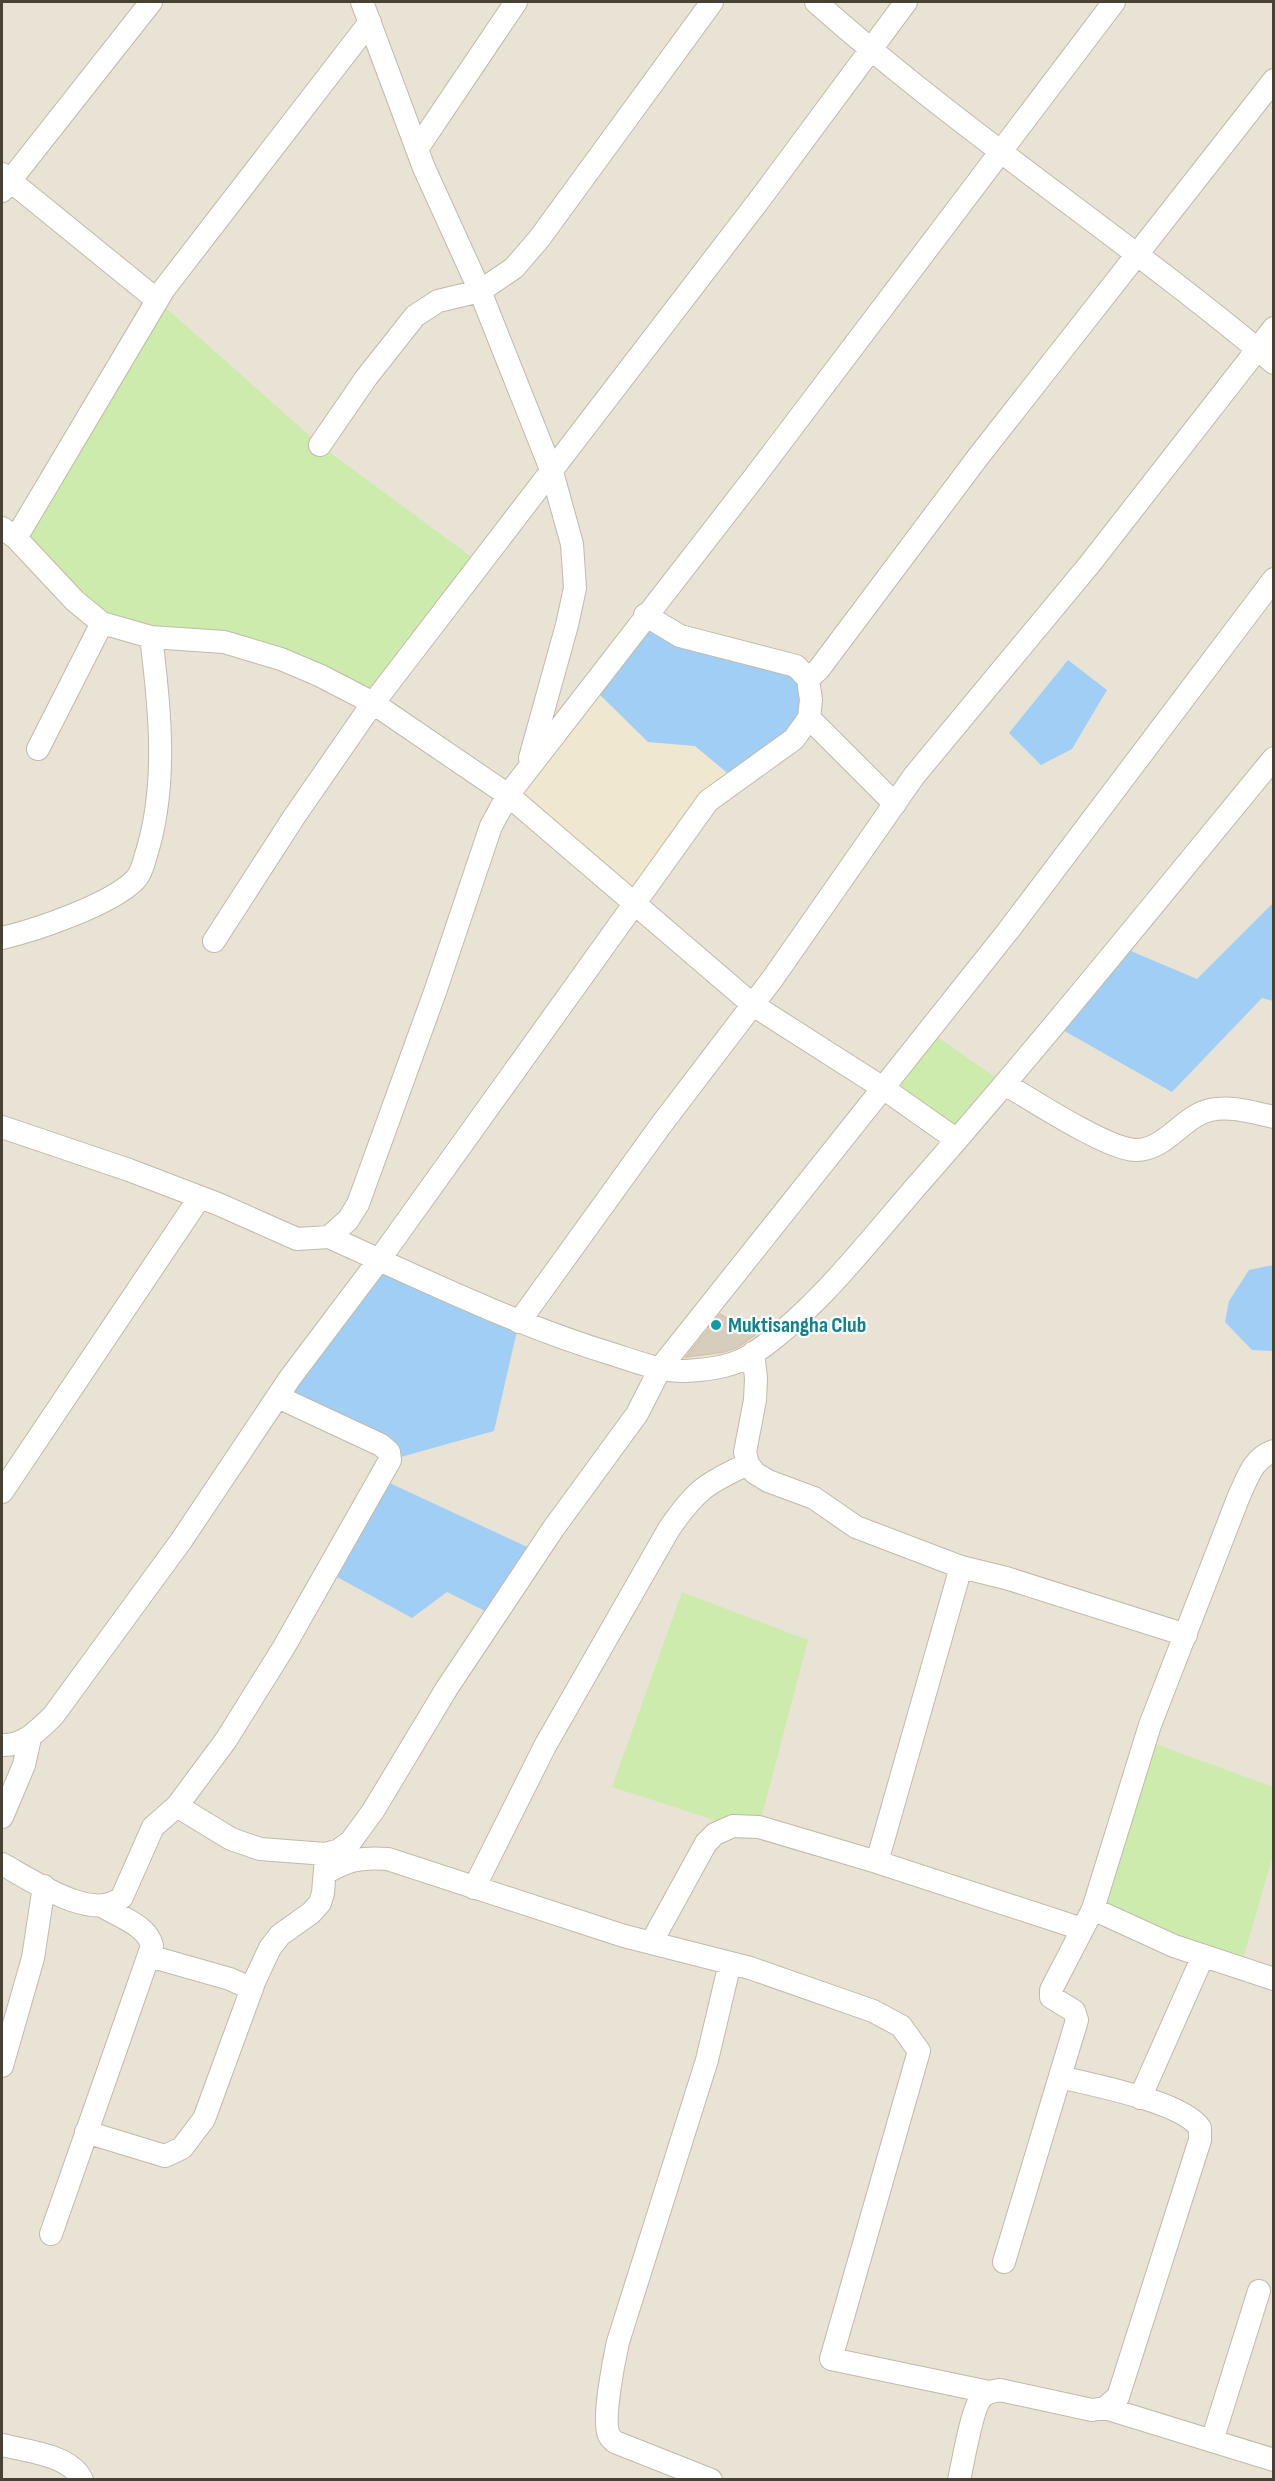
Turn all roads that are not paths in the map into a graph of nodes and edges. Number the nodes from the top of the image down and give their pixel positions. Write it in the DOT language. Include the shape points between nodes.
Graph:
graph roads {
  1 [pos="151,2"];
  2 [pos="516,2"];
  3 [pos="712,2"];
  4 [pos="816,2"];
  5 [pos="906,2"];
  6 [pos="1114,2"];
  7 [pos="366,11"];
  8 [pos="870,50"];
  9 [pos="1274,80"];
  10 [pos="417,149"];
  11 [pos="999,153"];
  12 [pos="4,182"];
  13 [pos="1137,254"];
  14 [pos="480,291"];
  15 [pos="157,300"];
  16 [pos="1274,328"];
  17 [pos="1265,356"];
  18 [pos="320,445"];
  19 [pos="552,472"];
  20 [pos="9,533"];
  21 [pos="1274,579"];
  22 [pos="645,615"];
  23 [pos="102,623"];
  24 [pos="151,637"];
  25 [pos="808,679"];
  26 [pos="373,703"];
  27 [pos="809,718"];
  28 [pos="38,749"];
  29 [pos="1274,758"];
  30 [pos="526,771"];
  31 [pos="508,795"];
  32 [pos="895,804"];
  33 [pos="634,902"];
  34 [pos="2,938"];
  35 [pos="214,941"];
  36 [pos="753,1005"];
  37 [pos="1005,1084"];
  38 [pos="883,1088"];
  39 [pos="1274,1117"];
  40 [pos="2,1127"];
  41 [pos="957,1140"];
  42 [pos="200,1197"];
  43 [pos="329,1237"];
  44 [pos="379,1260"];
  45 [pos="519,1322"];
  46 [pos="753,1353"];
  47 [pos="661,1367"];
  48 [pos="278,1397"];
  49 [pos="1274,1451"];
  50 [pos="748,1464"];
  51 [pos="2,1492"];
  52 [pos="961,1567"];
  53 [pos="1186,1635"];
  54 [pos="30,1738"];
  55 [pos="2,1746"];
  56 [pos="177,1806"];
  57 [pos="2,1817"];
  58 [pos="877,1862"];
  59 [pos="325,1863"];
  60 [pos="2,1864"];
  61 [pos="44,1886"];
  62 [pos="474,1888"];
  63 [pos="104,1907"];
  64 [pos="1093,1909"];
  65 [pos="1082,1929"];
  66 [pos="651,1943"];
  67 [pos="149,1956"];
  68 [pos="1203,1956"];
  69 [pos="730,1963"];
  70 [pos="1274,1979"];
  71 [pos="252,1989"];
  72 [pos="2,2066"];
  73 [pos="1060,2077"];
  74 [pos="1140,2098"];
  75 [pos="86,2132"];
  76 [pos="51,2234"];
  77 [pos="1004,2262"];
  78 [pos="1259,2291"];
  79 [pos="989,2392"];
  80 [pos="1105,2408"];
  81 [pos="1212,2440"];
  82 [pos="2,2445"];
  83 [pos="1274,2460"];
  84 [pos="82,2480"];
  85 [pos="711,2480"];
  86 [pos="959,2480"];
  1 -- 12 [label="street"];
  2 -- 10 [label="street"];
  3 -- 14 [label="street" via="539,239 514,268"];
  4 -- 8 [label="street"];
  5 -- 8 [label="street"];
  6 -- 11 [label="street"];
  7 -- 10 [label="street"];
  7 -- 15 [label="street"];
  8 -- 11 [label="street"];
  8 -- 19 [label="street"];
  9 -- 13 [label="street"];
  10 -- 14 [label="street"];
  11 -- 13 [label="street"];
  11 -- 22 [label="street"];
  12 -- 15 [label="street"];
  13 -- 17 [label="street"];
  13 -- 25 [label="street"];
  14 -- 18 [label="street" via="438,301 415,316"];
  14 -- 19 [label="street"];
  15 -- 20 [label="street"];
  16 -- 17 [label="street"];
  17 -- 32 [label="street" via="914,776"];
  19 -- 26 [label="street"];
  19 -- 30 [label="street" via="572,544 574,588"];
  20 -- 23 [label="street"];
  21 -- 38 [label="street" via="1008,931"];
  22 -- 25 [label="street" via="680,636 796,666"];
  22 -- 30 [label="street"];
  23 -- 24 [label="street"];
  23 -- 28 [label="street"];
  24 -- 26 [label="street" via="236,645 281,659"];
  24 -- 34 [label="street" via="158,693 160,771 151,840 137,879 99,902 44,926"];
  25 -- 27 [label="street"];
  26 -- 31 [label="street"];
  26 -- 35 [label="street"];
  27 -- 32 [label="street"];
  27 -- 33 [label="street" via="794,739 708,801"];
  29 -- 37 [label="street"];
  30 -- 31 [label="street"];
  31 -- 33 [label="street"];
  31 -- 43 [label="street" via="491,826 358,1204 348,1220"];
  32 -- 36 [label="street"];
  33 -- 36 [label="street"];
  33 -- 44 [label="street"];
  36 -- 38 [label="street"];
  36 -- 45 [label="street"];
  37 -- 39 [label="street" via="1097,1137 1135,1150 1164,1140 1188,1120 1212,1109 1229,1108"];
  37 -- 41 [label="street"];
  38 -- 41 [label="street"];
  38 -- 47 [label="street"];
  40 -- 42 [label="street"];
  41 -- 46 [label="street" via="807,1309"];
  42 -- 43 [label="street" via="297,1239"];
  42 -- 51 [label="street"];
  43 -- 44 [label="street"];
  44 -- 45 [label="street"];
  44 -- 48 [label="street"];
  45 -- 47 [label="street"];
  46 -- 47 [label="street" via="722,1366 682,1371"];
  46 -- 50 [label="street" via="756,1378 745,1452"];
  47 -- 59 [label="street" via="637,1414 553,1529 447,1688 373,1811 351,1841"];
  48 -- 54 [label="street" via="99,1655 53,1716"];
  48 -- 56 [label="street" via="381,1444 390,1452 390,1460 284,1647 226,1740"];
  49 -- 53 [label="street" via="1254,1464"];
  50 -- 52 [label="street" via="768,1481 814,1498 856,1527"];
  50 -- 62 [label="street" via="711,1481 687,1502 545,1746"];
  52 -- 53 [label="street"];
  52 -- 58 [label="street"];
  53 -- 64 [label="street" via="1150,1725"];
  54 -- 55 [label="street" via="13,1746"];
  54 -- 57 [label="street" via="24,1765"];
  56 -- 59 [label="street" via="231,1839"];
  56 -- 63 [label="street" via="153,1827 122,1897"];
  58 -- 65 [label="street"];
  58 -- 66 [label="street" via="759,1827 733,1826 706,1843"];
  59 -- 62 [label="street" via="365,1857 388,1859"];
  59 -- 71 [label="street" via="320,1903 280,1935"];
  60 -- 61 [label="street"];
  61 -- 63 [label="street" via="89,1906"];
  61 -- 72 [label="street" via="33,1958"];
  62 -- 66 [label="street"];
  63 -- 67 [label="street" via="151,1937"];
  64 -- 65 [label="street"];
  64 -- 68 [label="street"];
  65 -- 73 [label="street" via="1051,1989 1051,1997 1074,2011 1077,2020"];
  66 -- 69 [label="street"];
  67 -- 71 [label="street"];
  67 -- 75 [label="street"];
  68 -- 70 [label="street"];
  68 -- 74 [label="street"];
  69 -- 79 [label="street" via="873,2011 901,2026 919,2051 831,2359"];
  69 -- 85 [label="street" via="707,2060 618,2342 609,2402 608,2434 615,2442"];
  71 -- 75 [label="street" via="204,2119 182,2148 165,2156"];
  73 -- 74 [label="street"];
  73 -- 77 [label="street"];
  74 -- 80 [label="street" via="1188,2115 1200,2128 1200,2140 1124,2384 1118,2397"];
  75 -- 76 [label="street"];
  78 -- 81 [label="street"];
  79 -- 80 [label="street" via="999,2390 1092,2410"];
  79 -- 86 [label="street" via="980,2399 975,2412"];
  80 -- 81 [label="street"];
  81 -- 83 [label="street"];
  82 -- 84 [label="street" via="66,2462 79,2472"];
}
